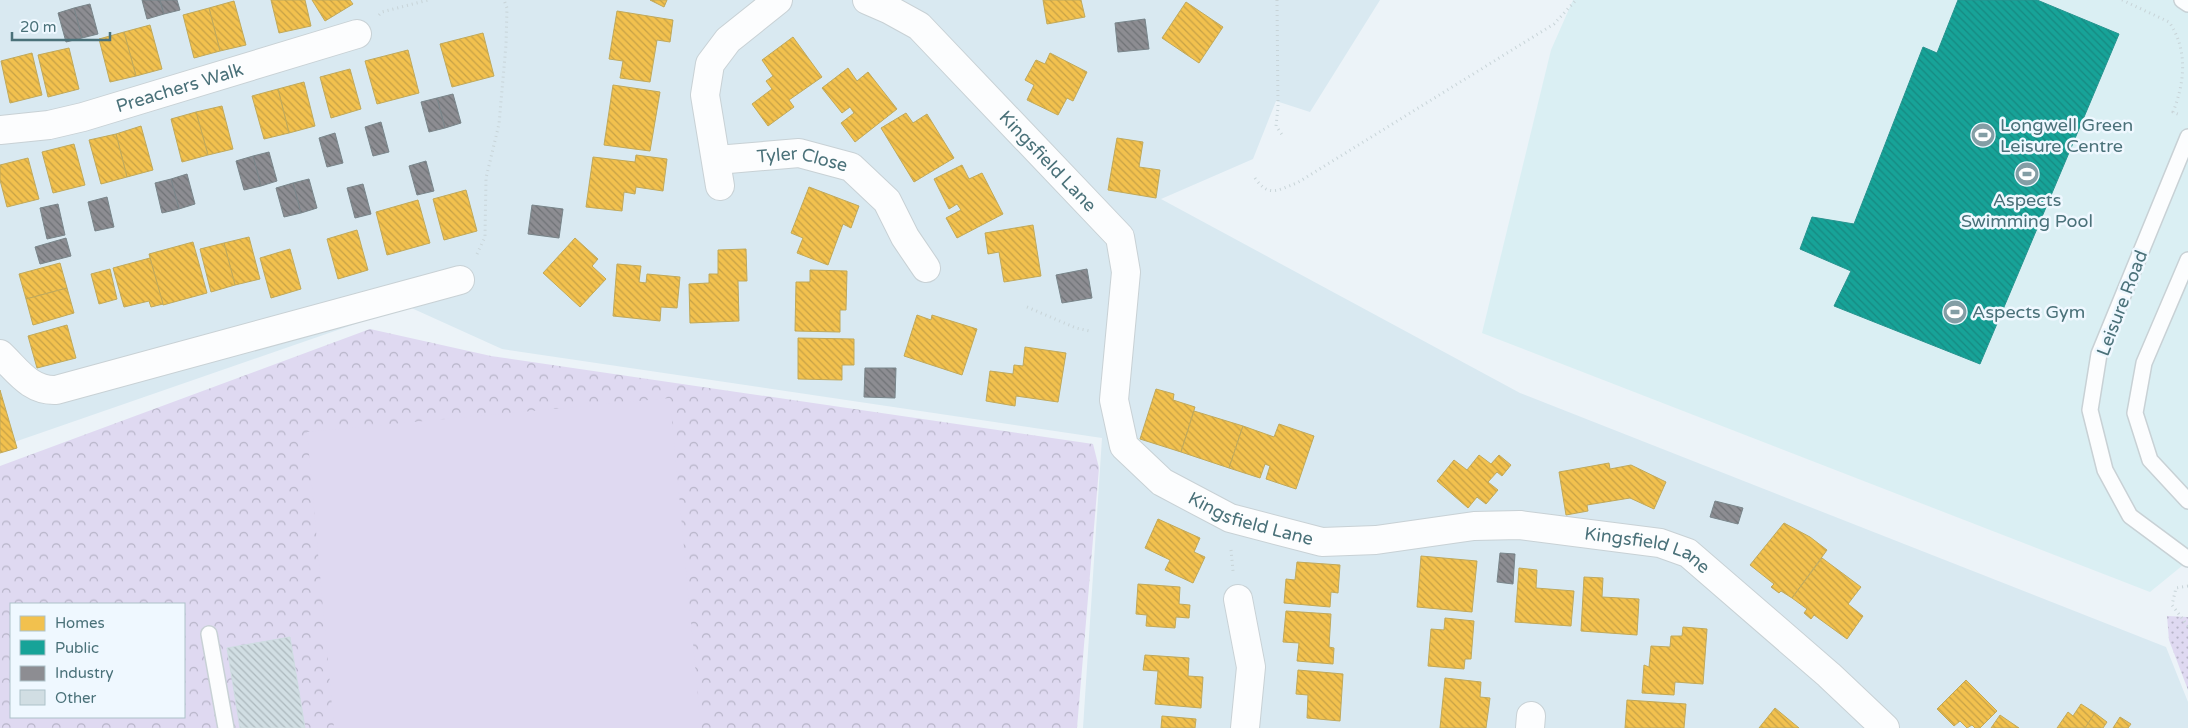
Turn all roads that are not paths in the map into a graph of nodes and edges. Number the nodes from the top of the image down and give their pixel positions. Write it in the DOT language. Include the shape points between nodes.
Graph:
graph roads {
  1 [pos="778,0"];
  2 [pos="867,0"];
  3 [pos="2182,0"];
  4 [pos="2188,4"];
  5 [pos="358,34"];
  6 [pos="0,130"];
  7 [pos="2188,137"];
  8 [pos="2188,260"];
  9 [pos="926,268"];
  10 [pos="460,280"];
  11 [pos="0,354"];
  12 [pos="2188,501"];
  13 [pos="2188,559"];
  14 [pos="1238,599"];
  15 [pos="209,634"];
  16 [pos="226,728"];
  17 [pos="1245,728"];
  18 [pos="1885,728"];
  1 -- 9 [label="street, Tyler Close" via="728,40 710,64 705,95 718,173 799,153 851,167 887,201 905,237"];
  2 -- 18 [label="street, Kingsfield Lane" via="919,26 1120,237 1126,272 1114,400 1124,446 1162,482 1230,518 1322,542 1376,540 1474,526 1520,525 1660,543 1688,553"];
  3 -- 4 [label="lane"];
  5 -- 6 [label="street, Preachers Walk" via="83,117"];
  7 -- 13 [label="lane, Leisure Road" via="2100,354 2090,410 2106,470 2130,516"];
  8 -- 12 [label="lane" via="2144,363 2135,412 2150,460"];
  10 -- 11 [label="street" via="56,390 33,386"];
  14 -- 17 [label="street" via="1251,667"];
  15 -- 16 [label="lane"];
}
